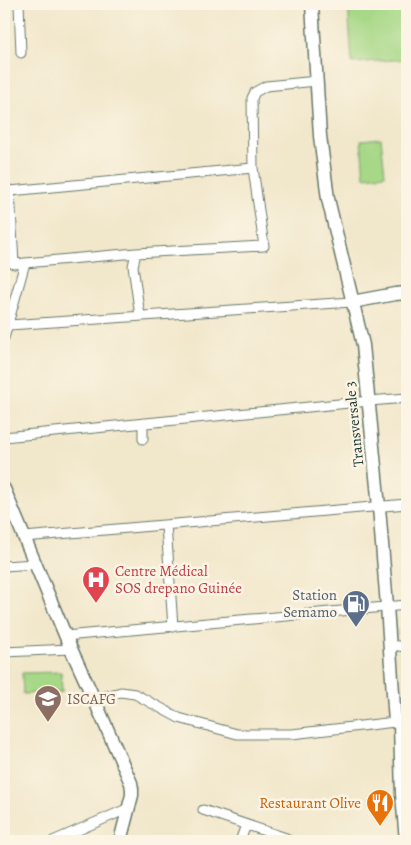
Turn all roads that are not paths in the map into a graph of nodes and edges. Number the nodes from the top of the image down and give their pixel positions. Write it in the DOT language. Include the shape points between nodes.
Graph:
graph roads {
  1 [pos="19,4"];
  2 [pos="312,4"];
  3 [pos="21,53"];
  4 [pos="317,80"];
  5 [pos="253,168"];
  6 [pos="7,188"];
  7 [pos="136,253"];
  8 [pos="4,260"];
  9 [pos="25,263"];
  10 [pos="14,264"];
  11 [pos="407,293"];
  12 [pos="352,302"];
  13 [pos="140,316"];
  14 [pos="8,324"];
  15 [pos="4,338"];
  16 [pos="407,398"];
  17 [pos="369,401"];
  18 [pos="143,423"];
  19 [pos="4,437"];
  20 [pos="143,439"];
  21 [pos="4,489"];
  22 [pos="407,504"];
  23 [pos="379,507"];
  24 [pos="166,526"];
  25 [pos="24,537"];
  26 [pos="35,564"];
  27 [pos="4,566"];
  28 [pos="407,605"];
  29 [pos="387,606"];
  30 [pos="173,627"];
  31 [pos="65,636"];
  32 [pos="389,646"];
  33 [pos="407,647"];
  34 [pos="70,649"];
  35 [pos="4,652"];
  36 [pos="94,699"];
  37 [pos="401,723"];
  38 [pos="405,794"];
  39 [pos="129,808"];
  40 [pos="203,810"];
  41 [pos="246,825"];
  42 [pos="53,841"];
  43 [pos="120,841"];
  44 [pos="240,841"];
  45 [pos="289,841"];
  46 [pos="406,841"];
  1 -- 3 [label="street"];
  2 -- 4 [label="main road, Transversale 3"];
  4 -- 5 [label="street" via="266,86 255,92 252,98"];
  4 -- 12 [label="main road, Transversale 3" via="328,199"];
  5 -- 6 [label="street"];
  5 -- 7 [label="street" via="264,246"];
  6 -- 10 [label="street"];
  7 -- 9 [label="street"];
  7 -- 13 [label="street" via="134,266"];
  8 -- 10 [label="street"];
  9 -- 10 [label="street"];
  9 -- 14 [label="street"];
  11 -- 12 [label="main road"];
  12 -- 13 [label="street"];
  12 -- 17 [label="main road, Transversale 3" via="362,345"];
  13 -- 14 [label="street"];
  14 -- 15 [label="street"];
  16 -- 17 [label="street"];
  17 -- 18 [label="street"];
  17 -- 23 [label="main road, Transversale 3"];
  18 -- 19 [label="street"];
  18 -- 20 [label="street"];
  21 -- 25 [label="main road"];
  22 -- 23 [label="street"];
  23 -- 24 [label="street"];
  23 -- 29 [label="main road, Transversale 3"];
  24 -- 25 [label="street"];
  24 -- 30 [label="street"];
  25 -- 26 [label="main road"];
  26 -- 27 [label="street"];
  26 -- 31 [label="main road"];
  28 -- 29 [label="street"];
  29 -- 30 [label="street"];
  29 -- 32 [label="main road, Transversale 3"];
  30 -- 31 [label="street"];
  31 -- 34 [label="main road"];
  32 -- 33 [label="street"];
  32 -- 37 [label="main road, Transversale 3"];
  34 -- 35 [label="street"];
  34 -- 36 [label="main road"];
  36 -- 37 [label="street" via="121,692 135,694 179,718 237,734 292,734"];
  36 -- 39 [label="main road" via="131,782"];
  37 -- 38 [label="main road, Transversale 3"];
  38 -- 46 [label="main road, Transversale 3"];
  39 -- 42 [label="street"];
  39 -- 43 [label="main road"];
  40 -- 41 [label="street"];
  41 -- 44 [label="street"];
  41 -- 45 [label="street"];
}
